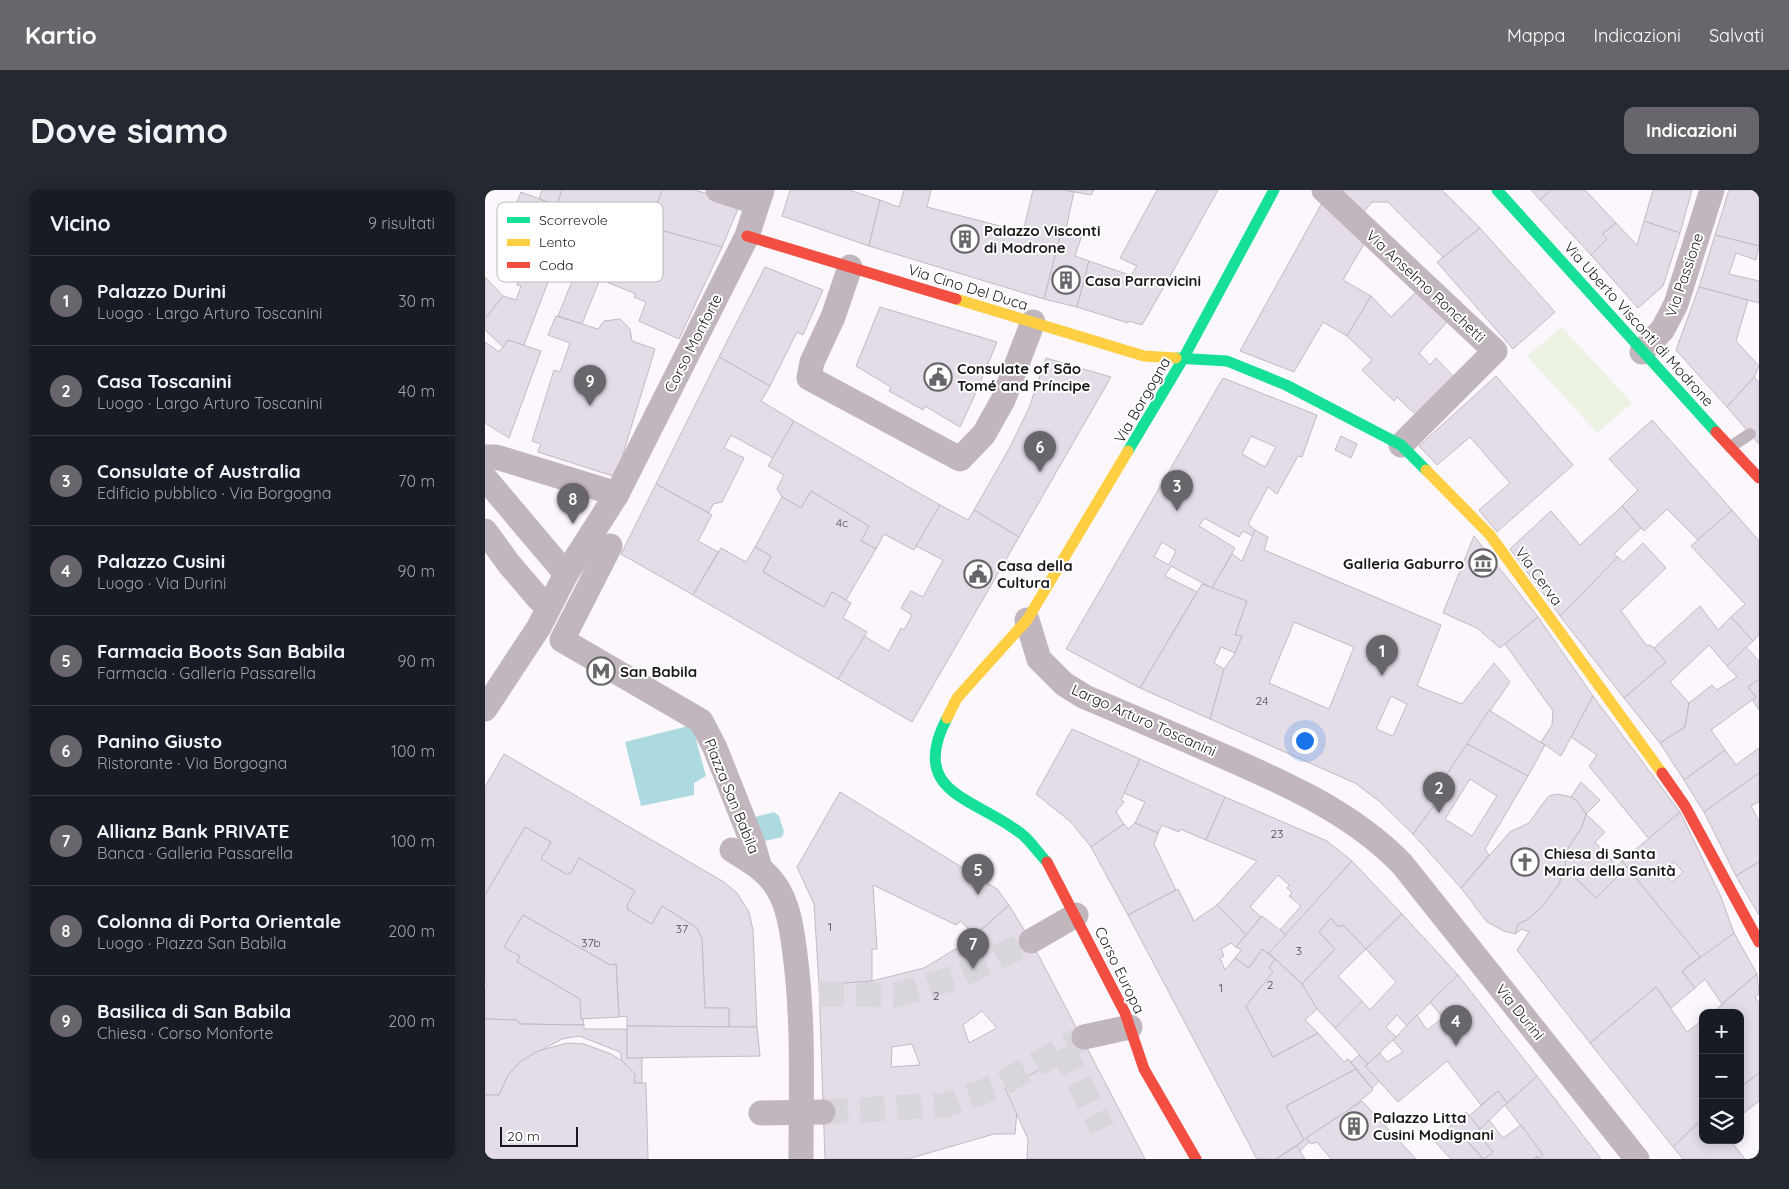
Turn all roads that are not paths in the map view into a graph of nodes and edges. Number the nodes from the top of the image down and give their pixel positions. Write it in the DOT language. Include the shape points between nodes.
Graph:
graph roads {
  1 [pos="719,190"];
  2 [pos="1274,190"];
  3 [pos="1324,190"];
  4 [pos="1497,190"];
  5 [pos="1712,190"];
  6 [pos="754,195"];
  7 [pos="747,236"];
  8 [pos="850,267"];
  9 [pos="1033,322"];
  10 [pos="1642,352"];
  11 [pos="1183,359"];
  12 [pos="1750,434"];
  13 [pos="1401,445"];
  14 [pos="1730,447"];
  15 [pos="485,457"];
  16 [pos="485,478"];
  17 [pos="1759,478"];
  18 [pos="617,494"];
  19 [pos="485,531"];
  20 [pos="610,546"];
  21 [pos="566,574"];
  22 [pos="539,599"];
  23 [pos="1027,620"];
  24 [pos="485,708"];
  25 [pos="732,850"];
  26 [pos="1402,864"];
  27 [pos="760,868"];
  28 [pos="1076,916"];
  29 [pos="1031,941"];
  30 [pos="1759,942"];
  31 [pos="1130,1028"];
  32 [pos="1085,1037"];
  33 [pos="761,1113"];
  34 [pos="812,1113"];
  35 [pos="801,1159"];
  36 [pos="1196,1159"];
  37 [pos="1637,1159"];
  1 -- 6 [label="street"];
  2 -- 11 [label="street, Via Borgogna"];
  3 -- 13 [label="street, Via Anselmo Ronchetti" via="1495,352"];
  4 -- 10 [label="street, Via Uberto Visconti di Modrone"];
  5 -- 10 [label="street, Via Passione" via="1677,304 1663,329"];
  6 -- 7 [label="street, Corso Monforte"];
  7 -- 8 [label="street, Via Cino Del Duca"];
  7 -- 18 [label="street, Corso Monforte"];
  8 -- 9 [label="street, Via Cino Del Duca"];
  8 -- 9 [label="street" via="833,317 812,362 809,378 960,458 984,434 1003,400"];
  9 -- 11 [label="street, Via Cino Del Duca" via="1144,356"];
  10 -- 14 [label="street, Via Uberto Visconti di Modrone"];
  11 -- 13 [label="street, Via Cerva" via="1227,361 1286,385"];
  11 -- 23 [label="street, Via Borgogna"];
  12 -- 14 [label="lane"];
  13 -- 30 [label="street, Via Cerva" via="1490,535 1635,735 1685,806"];
  14 -- 17 [label="street, Via Uberto Visconti di Modrone"];
  15 -- 18 [label="street" via="496,457"];
  16 -- 21 [label="street"];
  18 -- 21 [label="street"];
  19 -- 22 [label="street"];
  20 -- 27 [label="street, Piazza San Babila" via="562,640 701,721 715,748"];
  21 -- 22 [label="street"];
  21 -- 24 [label="street" via="539,627"];
  22 -- 24 [label="street"];
  23 -- 26 [label="street, Largo Arturo Toscanini" via="1039,659 1064,684 1085,697 1300,792 1365,831"];
  23 -- 28 [label="street, Corso Europa" via="957,698 937,739 934,758 939,776 949,790 1016,830 1031,843 1049,864"];
  25 -- 27 [label="street, Piazza San Babila"];
  26 -- 37 [label="street, Via Durini"];
  27 -- 34 [label="street" via="776,886 786,908 810,995 803,1055"];
  28 -- 29 [label="street"];
  28 -- 31 [label="street, Corso Europa"];
  31 -- 32 [label="street"];
  31 -- 36 [label="street, Corso Europa" via="1144,1069"];
  33 -- 34 [label="street"];
  34 -- 35 [label="street"];
}
